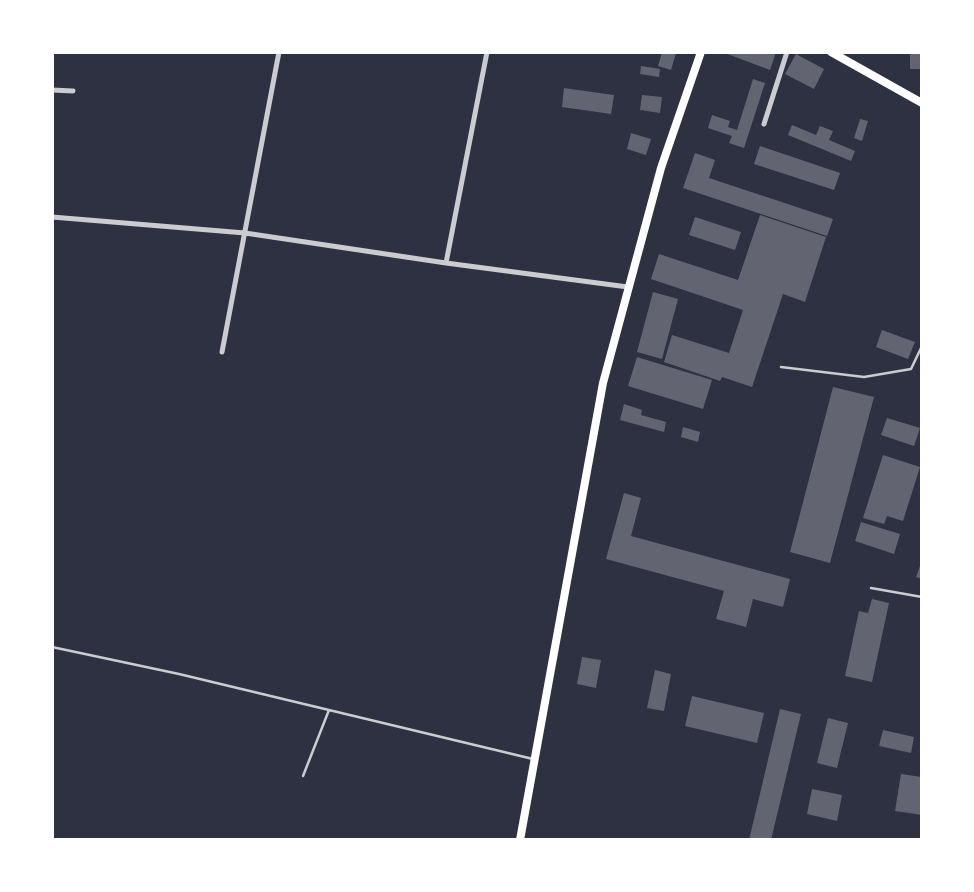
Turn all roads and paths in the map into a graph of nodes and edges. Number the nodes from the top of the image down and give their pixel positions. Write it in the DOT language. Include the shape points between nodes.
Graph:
graph roads {
  1 [pos="279,52"];
  2 [pos="487,52"];
  3 [pos="701,52"];
  4 [pos="787,52"];
  5 [pos="831,52"];
  6 [pos="52,90"];
  7 [pos="73,90"];
  8 [pos="922,103"];
  9 [pos="764,124"];
  10 [pos="52,217"];
  11 [pos="245,233"];
  12 [pos="446,263"];
  13 [pos="628,287"];
  14 [pos="922,346"];
  15 [pos="222,352"];
  16 [pos="781,367"];
  17 [pos="871,588"];
  18 [pos="922,597"];
  19 [pos="52,647"];
  20 [pos="329,710"];
  21 [pos="535,759"];
  22 [pos="303,776"];
  23 [pos="520,840"];
  1 -- 11 [label="street"];
  2 -- 12 [label="street"];
  3 -- 13 [label="main road" via="661,168"];
  4 -- 9 [label="street"];
  5 -- 8 [label="main road"];
  6 -- 7 [label="street"];
  10 -- 11 [label="street"];
  11 -- 12 [label="street"];
  11 -- 15 [label="street"];
  12 -- 13 [label="street"];
  13 -- 21 [label="main road" via="603,383"];
  14 -- 16 [label="lane" via="911,369 864,377"];
  17 -- 18 [label="lane"];
  19 -- 20 [label="lane"];
  20 -- 21 [label="lane"];
  20 -- 22 [label="lane"];
  21 -- 23 [label="main road"];
}
